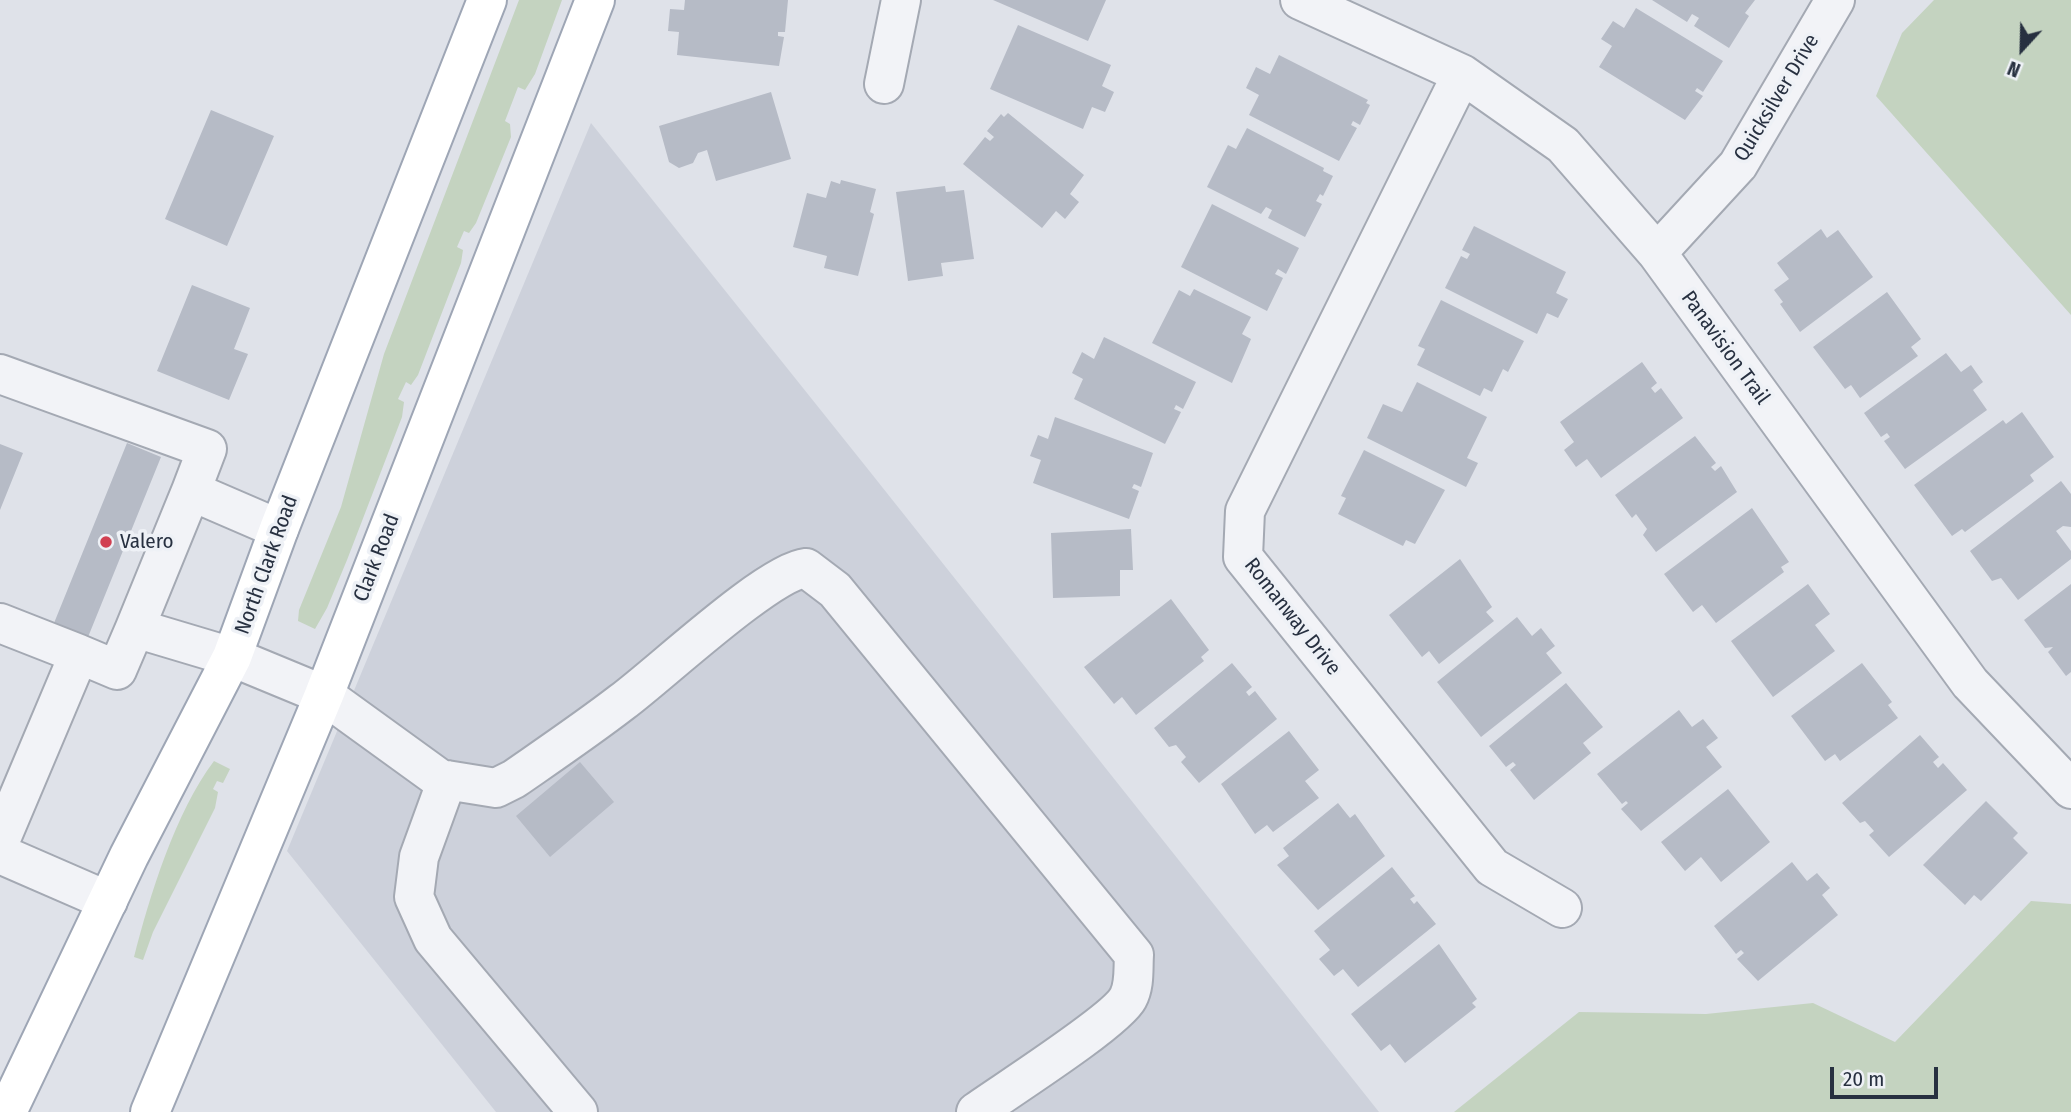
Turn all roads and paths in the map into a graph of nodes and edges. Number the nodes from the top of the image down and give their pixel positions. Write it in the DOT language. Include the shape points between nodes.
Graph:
graph roads {
  1 [pos="487,0"];
  2 [pos="595,0"];
  3 [pos="901,0"];
  4 [pos="1300,0"];
  5 [pos="1835,0"];
  6 [pos="1462,74"];
  7 [pos="884,84"];
  8 [pos="1657,253"];
  9 [pos="0,373"];
  10 [pos="191,491"];
  11 [pos="279,529"];
  12 [pos="0,623"];
  13 [pos="135,628"];
  14 [pos="79,654"];
  15 [pos="232,657"];
  16 [pos="324,695"];
  17 [pos="447,780"];
  18 [pos="2071,789"];
  19 [pos="0,841"];
  20 [pos="0,854"];
  21 [pos="108,901"];
  22 [pos="1562,908"];
  23 [pos="7,1112"];
  24 [pos="150,1112"];
  25 [pos="578,1112"];
  26 [pos="976,1112"];
  1 -- 11 [label="main road, North Clark Road"];
  2 -- 16 [label="main road, Clark Road"];
  3 -- 7 [label="street"];
  4 -- 6 [label="street, Panavision Trail"];
  5 -- 8 [label="street, Quicksilver Drive" via="1738,165"];
  6 -- 8 [label="street, Panavision Trail" via="1563,145"];
  6 -- 22 [label="street, Romanway Drive" via="1245,511 1242,557 1492,867"];
  8 -- 18 [label="street, Panavision Trail" via="1970,683"];
  9 -- 10 [label="street" via="207,449"];
  10 -- 11 [label="street"];
  10 -- 13 [label="street"];
  11 -- 15 [label="main road, North Clark Road"];
  12 -- 14 [label="street"];
  13 -- 14 [label="street" via="117,670"];
  13 -- 15 [label="street"];
  14 -- 19 [label="street"];
  15 -- 16 [label="street"];
  15 -- 21 [label="main road, North Clark Road"];
  16 -- 17 [label="street"];
  16 -- 24 [label="main road, Clark Road"];
  17 -- 25 [label="street" via="418,857 414,897 433,939"];
  17 -- 26 [label="street" via="496,788 514,779 624,701 765,587 792,570 806,568 835,590 1134,955 1128,1000"];
  20 -- 21 [label="street"];
  21 -- 23 [label="main road, North Clark Road"];
}
